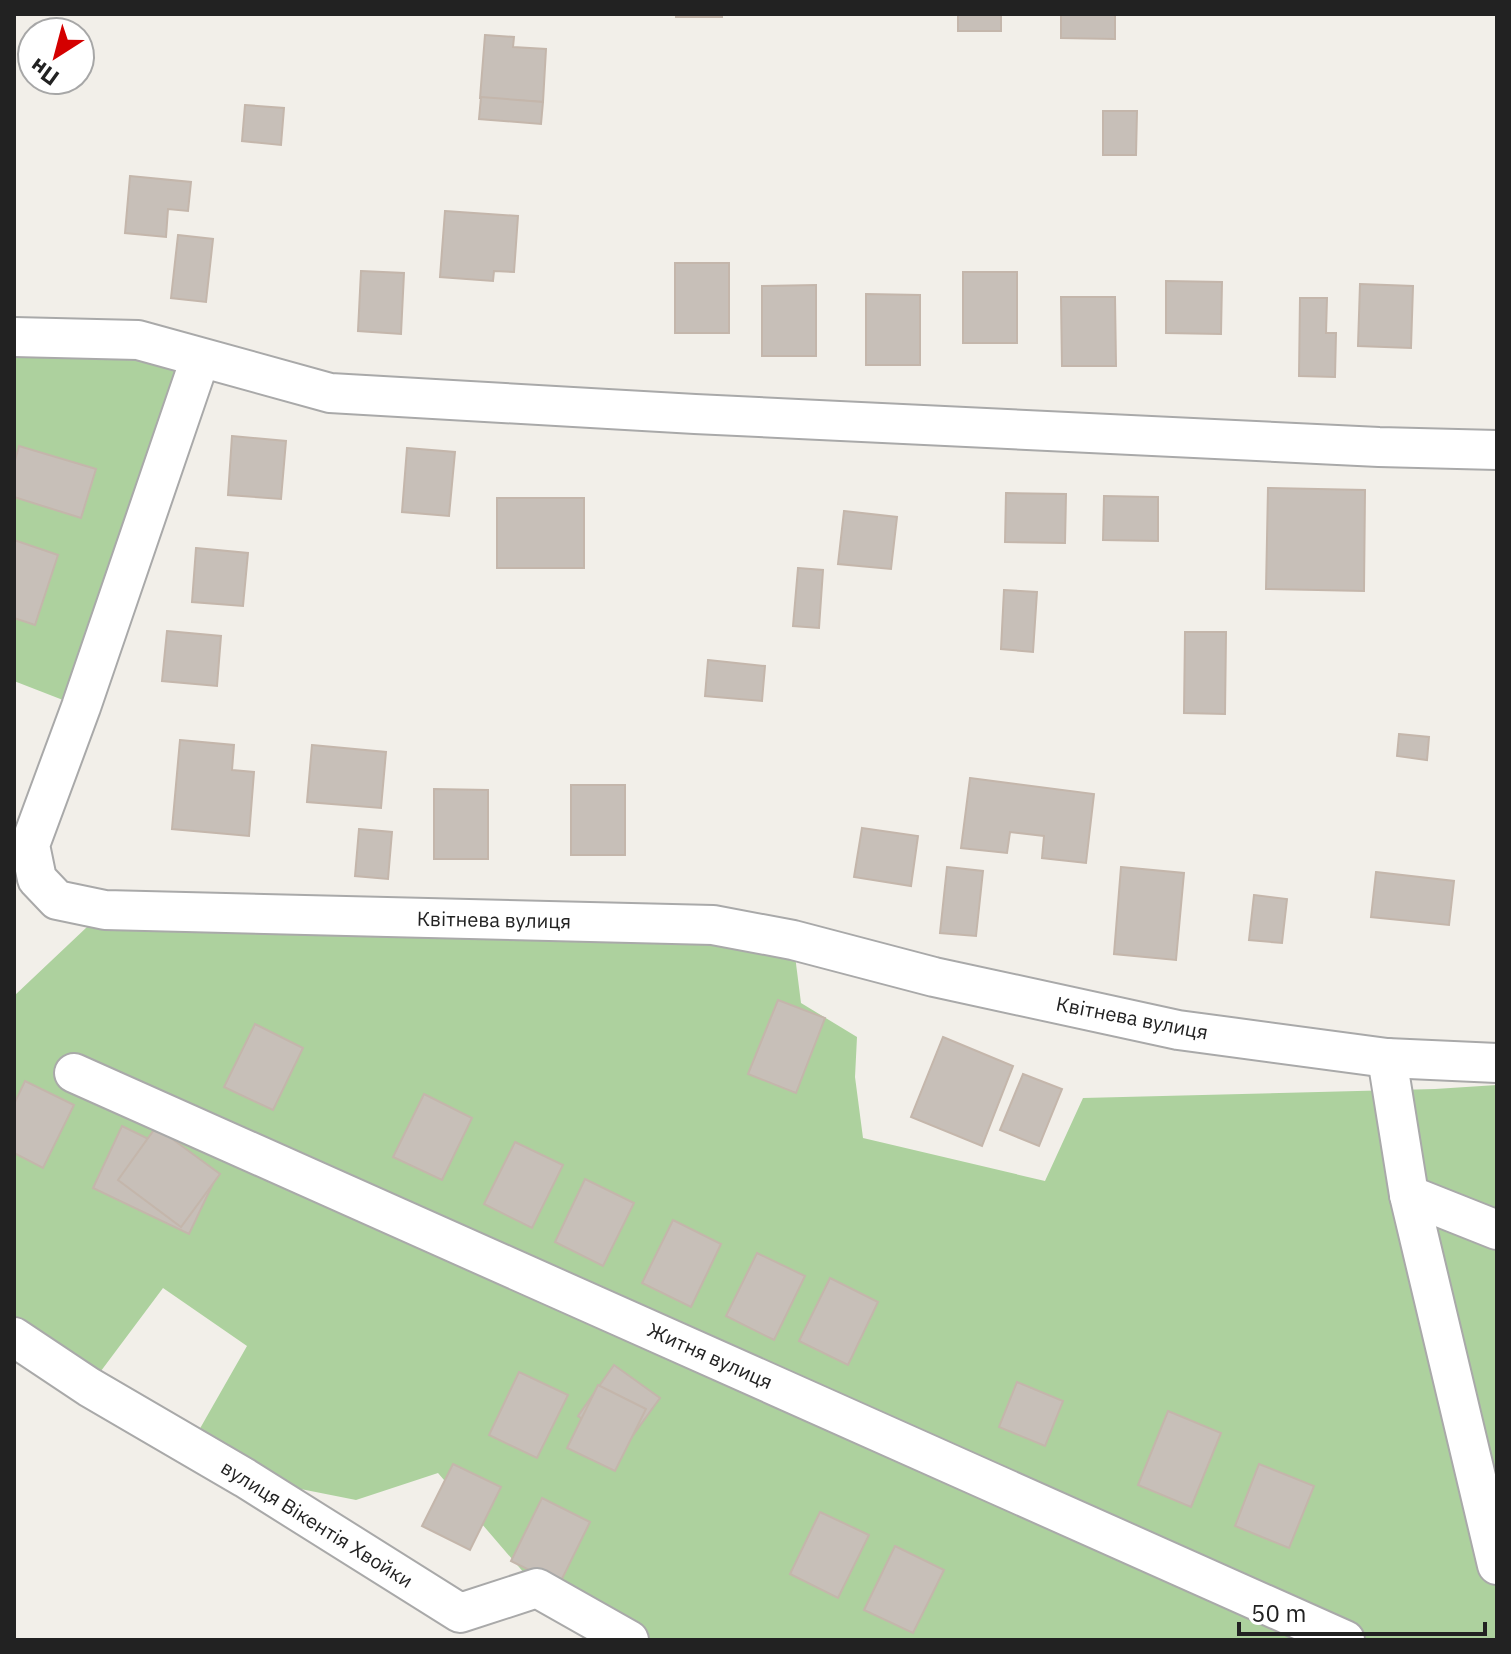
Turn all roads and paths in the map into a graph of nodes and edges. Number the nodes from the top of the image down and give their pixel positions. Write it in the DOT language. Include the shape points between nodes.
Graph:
graph roads {
  1 [pos="14,337"];
  2 [pos="200,359"];
  3 [pos="1497,450"];
  4 [pos="1387,1058"];
  5 [pos="1497,1063"];
  6 [pos="74,1073"];
  7 [pos="1409,1195"];
  8 [pos="1497,1230"];
  9 [pos="14,1337"];
  10 [pos="1497,1565"];
  11 [pos="629,1640"];
  12 [pos="1345,1640"];
  1 -- 2 [label="street" via="138,340"];
  2 -- 3 [label="street" via="330,393"];
  2 -- 4 [label="street, Квітнева вулиця" via="30,845 37,879 57,900 105,910 713,925 1178,1030"];
  4 -- 5 [label="street, Квітнева вулиця"];
  4 -- 7 [label="street"];
  6 -- 12 [label="street, Житня вулиця"];
  7 -- 8 [label="street"];
  7 -- 10 [label="street"];
  9 -- 11 [label="street, вулиця Вікентія Хвойки" via="460,1613 537,1588"];
}
